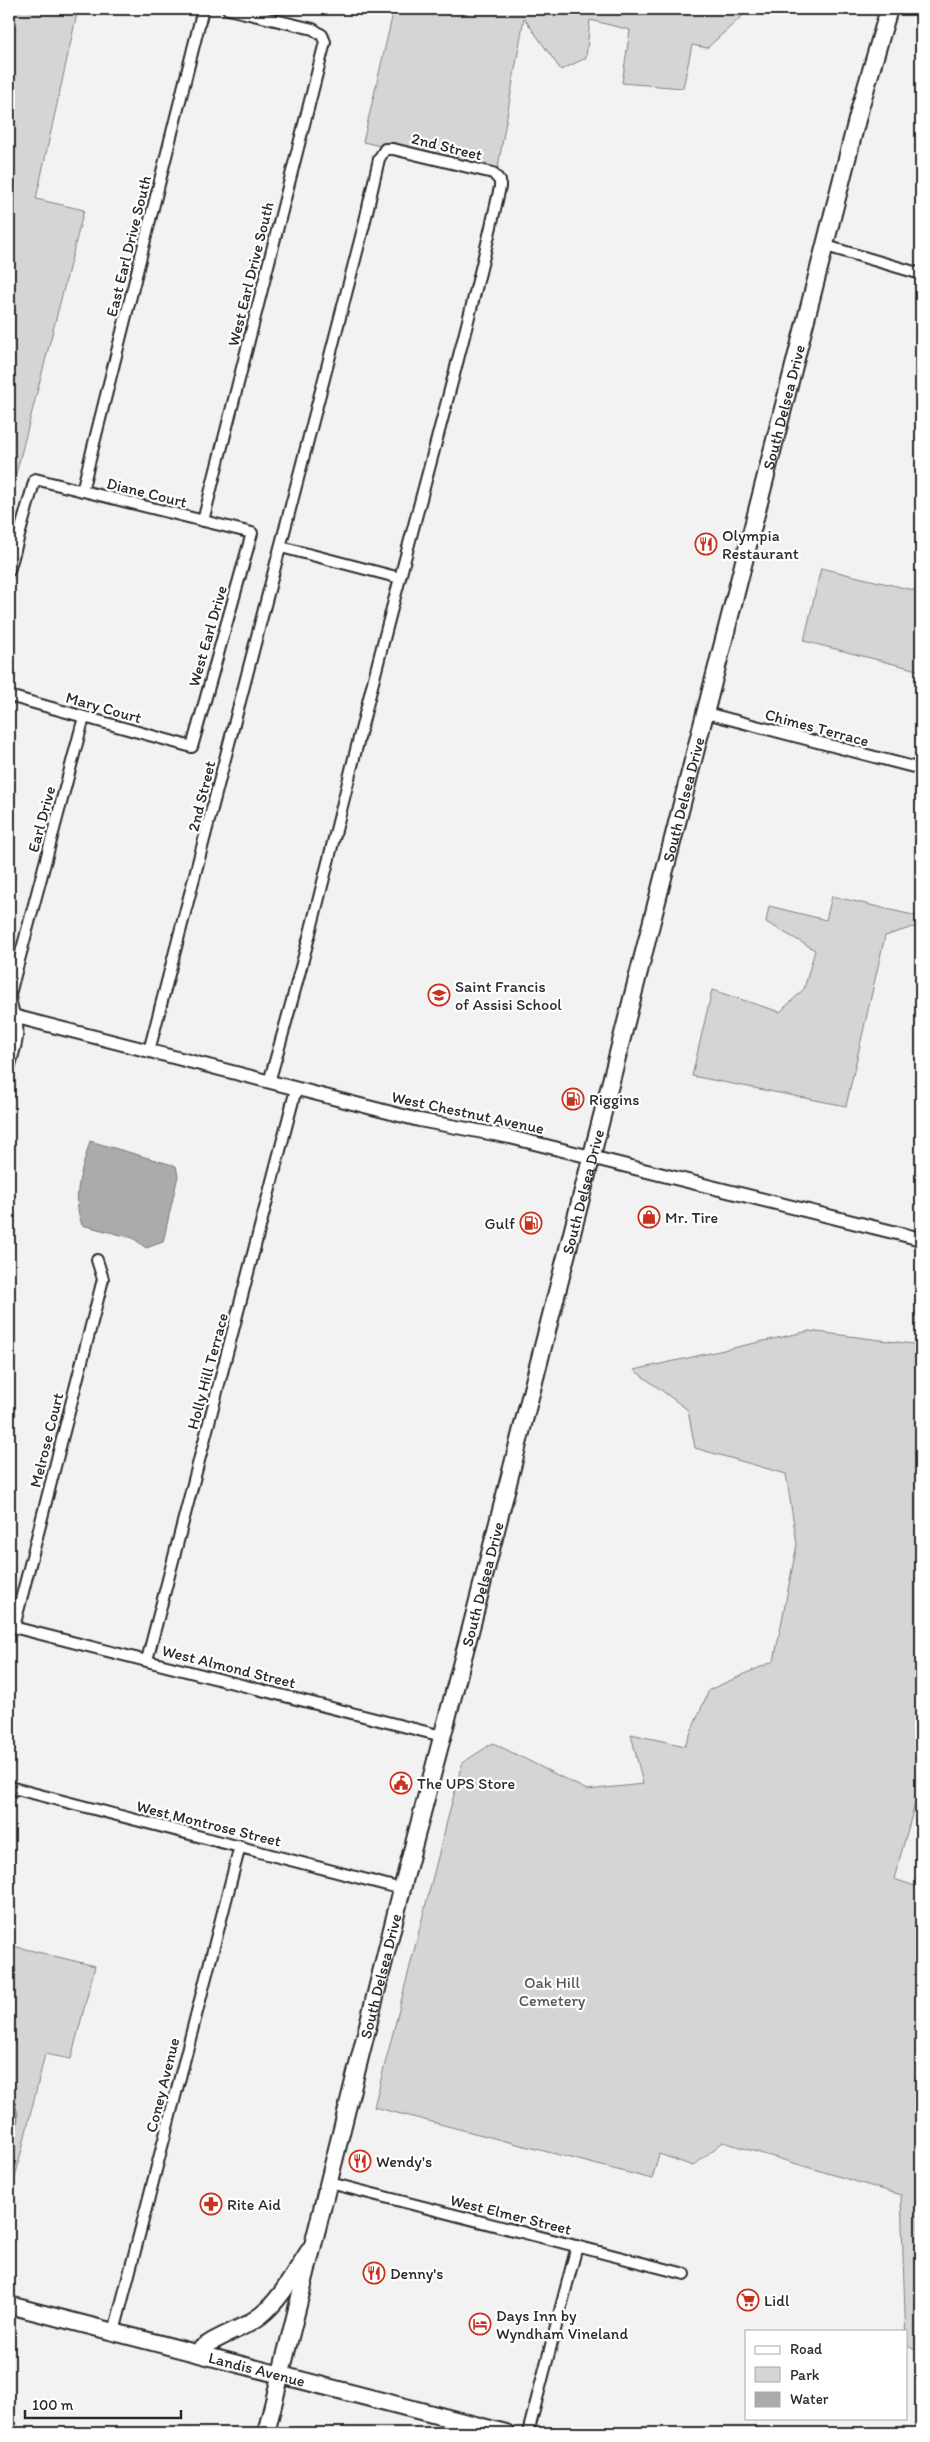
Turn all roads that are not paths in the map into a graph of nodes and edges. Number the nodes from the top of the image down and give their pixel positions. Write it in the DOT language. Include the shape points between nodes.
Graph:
graph roads {
  1 [pos="203,9"];
  2 [pos="228,9"];
  3 [pos="889,9"];
  4 [pos="826,246"];
  5 [pos="921,274"];
  6 [pos="82,491"];
  7 [pos="203,521"];
  8 [pos="252,533"];
  9 [pos="281,547"];
  10 [pos="9,570"];
  11 [pos="400,578"];
  12 [pos="9,696"];
  13 [pos="706,713"];
  14 [pos="84,717"];
  15 [pos="192,747"];
  16 [pos="921,769"];
  17 [pos="12,1016"];
  18 [pos="150,1051"];
  19 [pos="9,1069"];
  20 [pos="269,1082"];
  21 [pos="296,1089"];
  22 [pos="592,1156"];
  23 [pos="921,1239"];
  24 [pos="98,1260"];
  25 [pos="11,1626"];
  26 [pos="147,1660"];
  27 [pos="442,1736"];
  28 [pos="9,1786"];
  29 [pos="240,1846"];
  30 [pos="402,1889"];
  31 [pos="330,2183"];
  32 [pos="315,2243"];
  33 [pos="577,2246"];
  34 [pos="685,2274"];
  35 [pos="9,2304"];
  36 [pos="114,2332"];
  37 [pos="196,2353"];
  38 [pos="281,2375"];
  39 [pos="266,2433"];
  40 [pos="506,2433"];
  41 [pos="528,2433"];
  1 -- 6 [label="street, East Earl Drive South"];
  2 -- 7 [label="street, West Earl Drive South" via="313,30 322,35 324,48"];
  3 -- 4 [label="main road, South Delsea Drive" via="860,108"];
  4 -- 5 [label="street"];
  4 -- 13 [label="main road, South Delsea Drive"];
  6 -- 7 [label="street, Diane Court"];
  6 -- 10 [label="street, Diane Court" via="35,479"];
  7 -- 8 [label="street, Diane Court"];
  8 -- 15 [label="street, West Earl Drive"];
  9 -- 11 [label="street"];
  9 -- 11 [label="street, 2nd Street" via="379,159 386,149 393,149 493,173 500,181 500,187"];
  9 -- 18 [label="street, 2nd Street"];
  11 -- 20 [label="street, 2nd Street" via="329,863"];
  12 -- 14 [label="street, Mary Court"];
  13 -- 16 [label="street, Chimes Terrace"];
  13 -- 22 [label="main road, South Delsea Drive"];
  14 -- 15 [label="street, Mary Court"];
  14 -- 17 [label="street, Earl Drive" via="10,994"];
  17 -- 18 [label="street, West Chestnut Avenue"];
  17 -- 19 [label="street, Earl Drive" via="17,1036"];
  18 -- 20 [label="street, West Chestnut Avenue"];
  20 -- 21 [label="street, West Chestnut Avenue"];
  21 -- 22 [label="street, West Chestnut Avenue" via="419,1120"];
  21 -- 26 [label="street, Holly Hill Terrace"];
  22 -- 23 [label="street, West Chestnut Avenue"];
  22 -- 27 [label="main road, South Delsea Drive"];
  24 -- 25 [label="street, Melrose Court" via="103,1280"];
  25 -- 26 [label="street, West Almond Street"];
  26 -- 27 [label="street, West Almond Street"];
  27 -- 30 [label="main road, South Delsea Drive"];
  28 -- 29 [label="street, West Montrose Street"];
  29 -- 30 [label="street, West Montrose Street"];
  29 -- 36 [label="street, Coney Avenue"];
  30 -- 31 [label="main road, South Delsea Drive"];
  31 -- 32 [label="main road, South Delsea Drive"];
  31 -- 33 [label="street, West Elmer Street"];
  32 -- 37 [label="main road" via="270,2307 259,2317 208,2341"];
  32 -- 38 [label="main road, South Delsea Drive"];
  33 -- 34 [label="street, West Elmer Street"];
  33 -- 41 [label="street"];
  35 -- 36 [label="main road, Landis Avenue"];
  36 -- 37 [label="main road, Landis Avenue"];
  37 -- 38 [label="main road, Landis Avenue"];
  38 -- 39 [label="main road, South Delsea Drive"];
  38 -- 40 [label="main road, Landis Avenue"];
}
